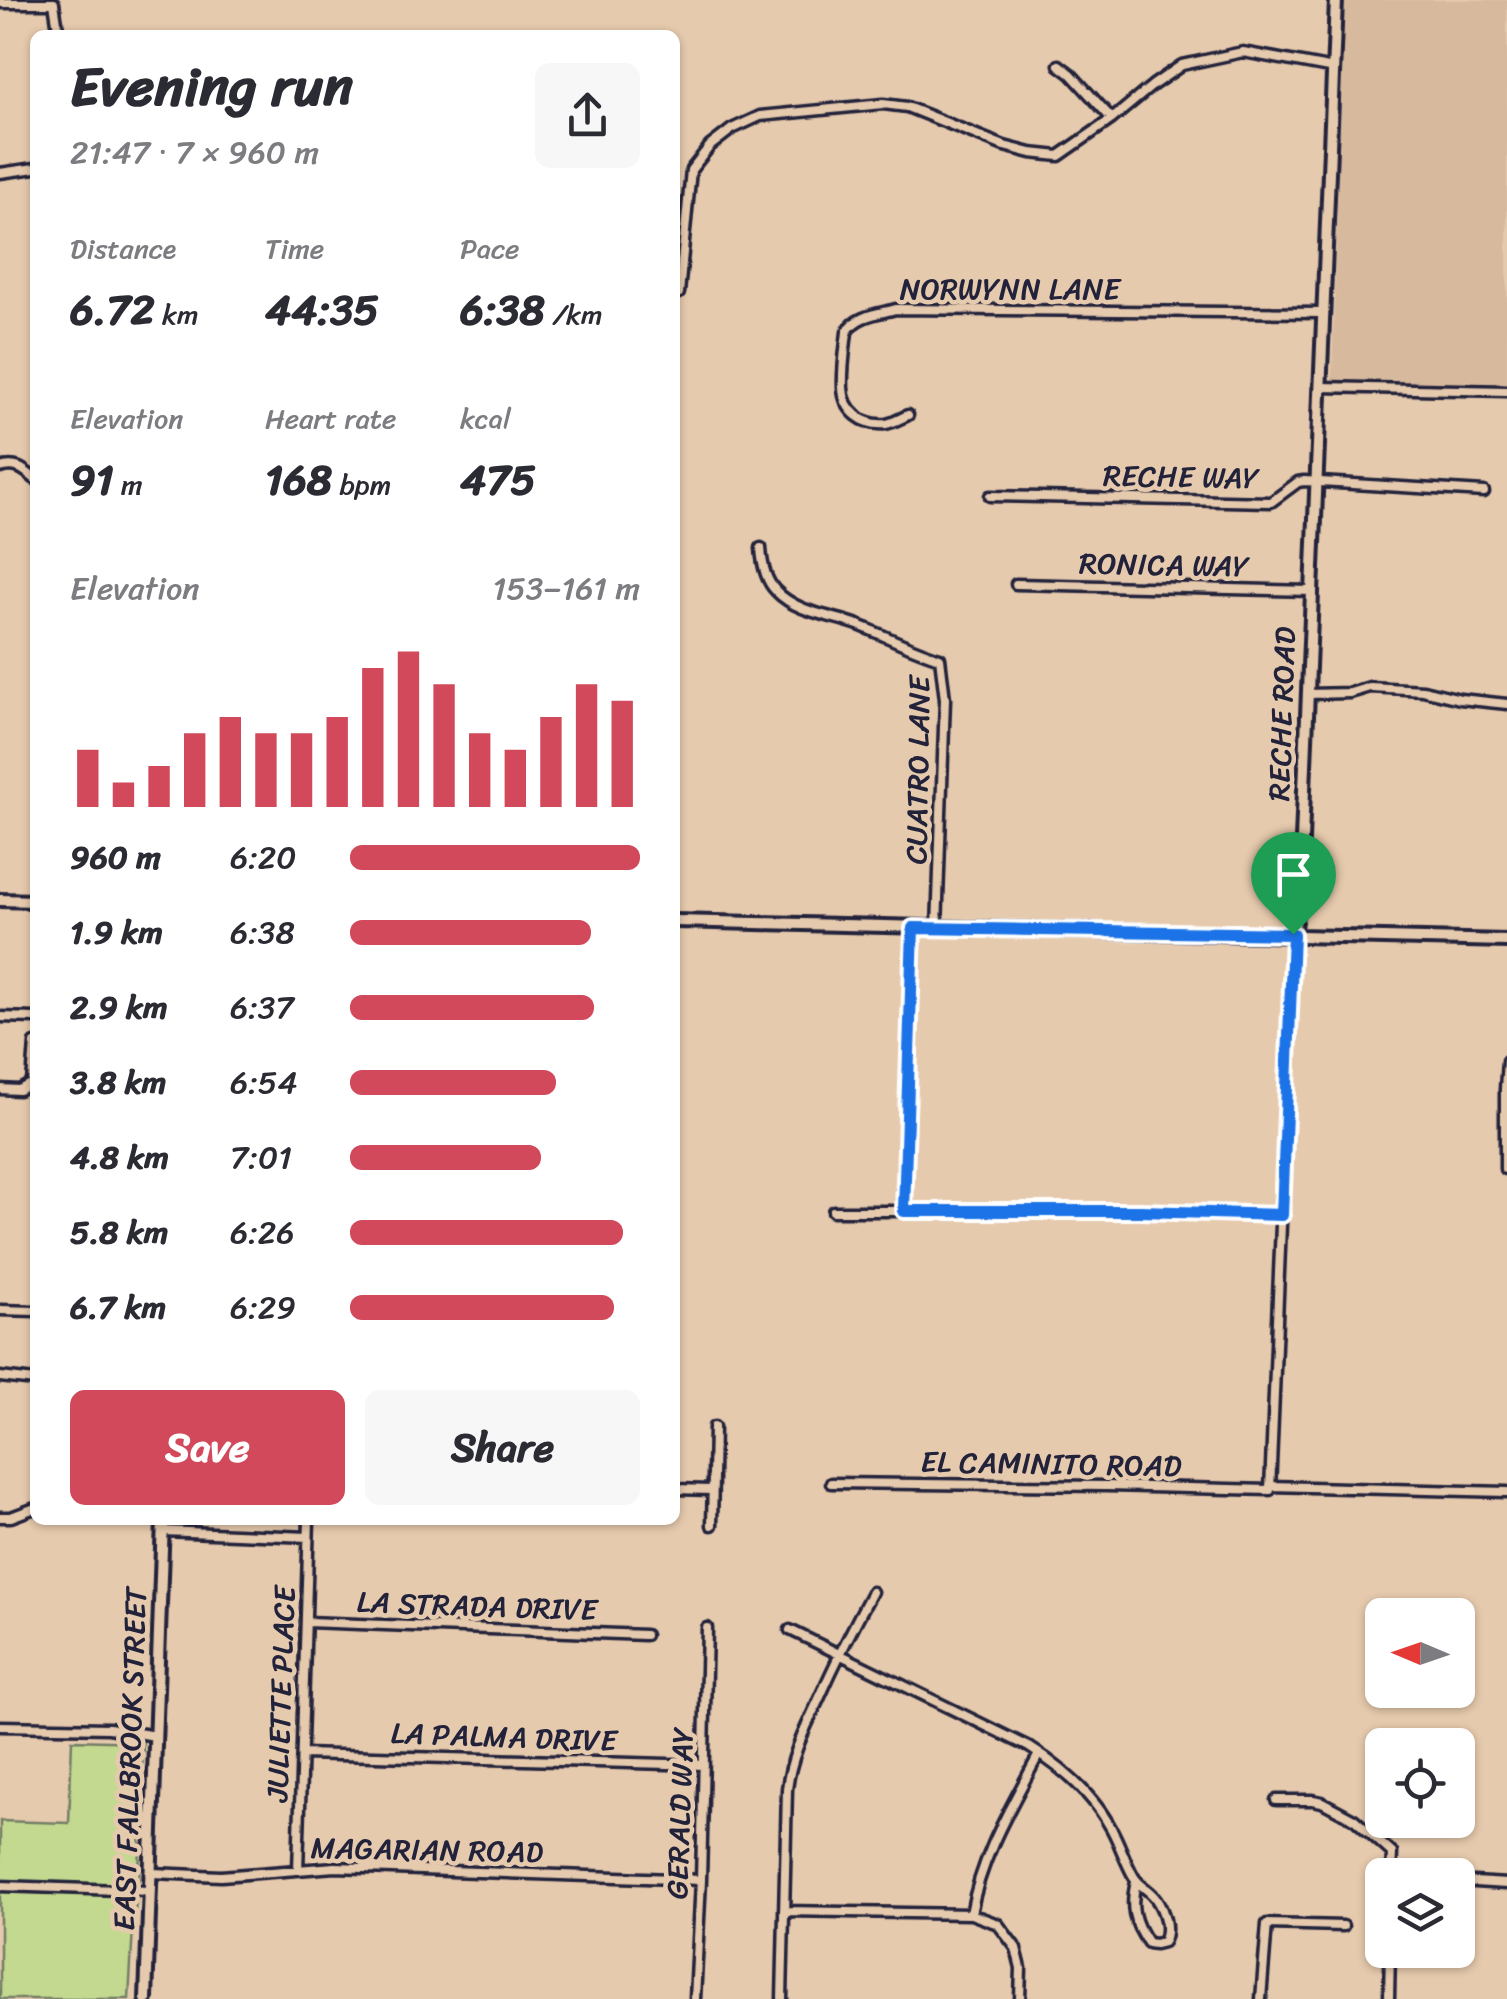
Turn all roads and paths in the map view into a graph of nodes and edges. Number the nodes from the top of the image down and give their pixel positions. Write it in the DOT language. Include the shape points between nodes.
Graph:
graph roads {
  1 [pos="1336,0"];
  2 [pos="0,3"];
  3 [pos="58,30"];
  4 [pos="1059,65"];
  5 [pos="1334,69"];
  6 [pos="1112,119"];
  7 [pos="30,169"];
  8 [pos="0,173"];
  9 [pos="680,293"];
  10 [pos="1324,313"];
  11 [pos="1321,387"];
  12 [pos="1507,391"];
  13 [pos="908,415"];
  14 [pos="0,468"];
  15 [pos="30,474"];
  16 [pos="1317,483"];
  17 [pos="1484,492"];
  18 [pos="990,496"];
  19 [pos="761,548"];
  20 [pos="1016,584"];
  21 [pos="1311,591"];
  22 [pos="1307,694"];
  23 [pos="1507,704"];
  24 [pos="0,900"];
  25 [pos="30,901"];
  26 [pos="680,917"];
  27 [pos="913,928"];
  28 [pos="937,929"];
  29 [pos="1293,934"];
  30 [pos="1507,941"];
  31 [pos="0,1017"];
  32 [pos="30,1018"];
  33 [pos="1507,1060"];
  34 [pos="30,1085"];
  35 [pos="0,1089"];
  36 [pos="1506,1169"];
  37 [pos="833,1211"];
  38 [pos="904,1211"];
  39 [pos="1282,1215"];
  40 [pos="0,1310"];
  41 [pos="30,1310"];
  42 [pos="0,1377"];
  43 [pos="30,1380"];
  44 [pos="714,1427"];
  45 [pos="831,1483"];
  46 [pos="1270,1488"];
  47 [pos="680,1489"];
  48 [pos="711,1490"];
  49 [pos="1507,1492"];
  50 [pos="30,1510"];
  51 [pos="0,1517"];
  52 [pos="712,1524"];
  53 [pos="163,1525"];
  54 [pos="309,1525"];
  55 [pos="308,1537"];
  56 [pos="872,1592"];
  57 [pos="306,1622"];
  58 [pos="707,1628"];
  59 [pos="790,1630"];
  60 [pos="645,1635"];
  61 [pos="840,1654"];
  62 [pos="0,1726"];
  63 [pos="155,1736"];
  64 [pos="302,1754"];
  65 [pos="1040,1754"];
  66 [pos="704,1765"];
  67 [pos="1276,1800"];
  68 [pos="1392,1858"];
  69 [pos="298,1870"];
  70 [pos="152,1874"];
  71 [pos="701,1880"];
  72 [pos="1136,1882"];
  73 [pos="1475,1882"];
  74 [pos="1507,1884"];
  75 [pos="0,1886"];
  76 [pos="151,1891"];
  77 [pos="784,1911"];
  78 [pos="971,1914"];
  79 [pos="1343,1926"];
  80 [pos="1390,1968"];
  81 [pos="146,1999"];
  82 [pos="695,1999"];
  83 [pos="782,1999"];
  84 [pos="1020,1999"];
  85 [pos="1261,1999"];
  86 [pos="1389,1999"];
  1 -- 5 [label="main road, RECHE ROAD"];
  2 -- 3 [label="street" via="54,3"];
  4 -- 6 [label="street"];
  5 -- 6 [label="street" via="1243,52 1182,66"];
  5 -- 10 [label="main road, RECHE ROAD"];
  6 -- 9 [label="street" via="1059,156 1004,146 907,107 760,116 732,128 691,170"];
  7 -- 8 [label="street"];
  10 -- 11 [label="main road, RECHE ROAD"];
  10 -- 13 [label="street, NORWYNN LANE" via="896,309 859,318 847,332 845,399 866,423 889,424"];
  11 -- 12 [label="street"];
  11 -- 16 [label="main road, RECHE ROAD"];
  14 -- 15 [label="street" via="16,466"];
  16 -- 17 [label="street, RECHE WAY"];
  16 -- 18 [label="street, RECHE WAY" via="1298,482 1272,502"];
  16 -- 21 [label="main road, RECHE ROAD"];
  19 -- 28 [label="street, CUATRO LANE" via="773,588 791,603 940,658 946,699"];
  20 -- 21 [label="street, RONICA WAY"];
  21 -- 22 [label="main road, RECHE ROAD"];
  22 -- 23 [label="street" via="1370,687"];
  22 -- 29 [label="main road, RECHE ROAD"];
  24 -- 25 [label="main road"];
  26 -- 27 [label="main road"];
  27 -- 28 [label="main road"];
  27 -- 38 [label="street"];
  28 -- 29 [label="main road"];
  29 -- 30 [label="main road"];
  29 -- 39 [label="street, RECHE ROAD"];
  31 -- 32 [label="street"];
  33 -- 36 [label="street"];
  34 -- 35 [label="street"];
  37 -- 38 [label="street"];
  38 -- 39 [label="street"];
  39 -- 46 [label="street, RECHE ROAD"];
  40 -- 41 [label="street"];
  42 -- 43 [label="street"];
  44 -- 48 [label="street"];
  45 -- 46 [label="street, EL CAMINITO ROAD"];
  46 -- 49 [label="street, EL CAMINITO ROAD"];
  47 -- 48 [label="street"];
  48 -- 52 [label="street"];
  50 -- 51 [label="street"];
  53 -- 55 [label="street"];
  53 -- 63 [label="main road, EAST FALLBROOK STREET"];
  54 -- 55 [label="street, JULIETTE PLACE"];
  55 -- 57 [label="street, JULIETTE PLACE"];
  56 -- 61 [label="street"];
  57 -- 60 [label="street, LA STRADA DRIVE"];
  57 -- 64 [label="street, JULIETTE PLACE"];
  58 -- 66 [label="street, GERALD WAY"];
  59 -- 61 [label="street"];
  61 -- 65 [label="street"];
  61 -- 77 [label="street" via="790,1768"];
  62 -- 63 [label="street" via="109,1728"];
  63 -- 70 [label="main road, EAST FALLBROOK STREET"];
  64 -- 66 [label="street, LA PALMA DRIVE"];
  64 -- 69 [label="street, JULIETTE PLACE"];
  65 -- 72 [label="street" via="1094,1802"];
  65 -- 78 [label="street" via="992,1844"];
  66 -- 71 [label="street, GERALD WAY"];
  67 -- 68 [label="street" via="1313,1800 1354,1819"];
  69 -- 70 [label="street, MAGARIAN ROAD"];
  69 -- 71 [label="street, MAGARIAN ROAD"];
  70 -- 76 [label="main road, EAST FALLBROOK STREET"];
  71 -- 82 [label="street, GERALD WAY"];
  72 -- 72 [label="street" via="1131,1907 1142,1934 1148,1943 1163,1942 1168,1934 1156,1898"];
  73 -- 74 [label="street"];
  75 -- 76 [label="street"];
  76 -- 81 [label="main road, EAST FALLBROOK STREET"];
  77 -- 78 [label="street"];
  77 -- 83 [label="street"];
  78 -- 84 [label="street" via="998,1924 1016,1948"];
  79 -- 85 [label="street" via="1267,1924"];
  80 -- 86 [label="street"];
}
